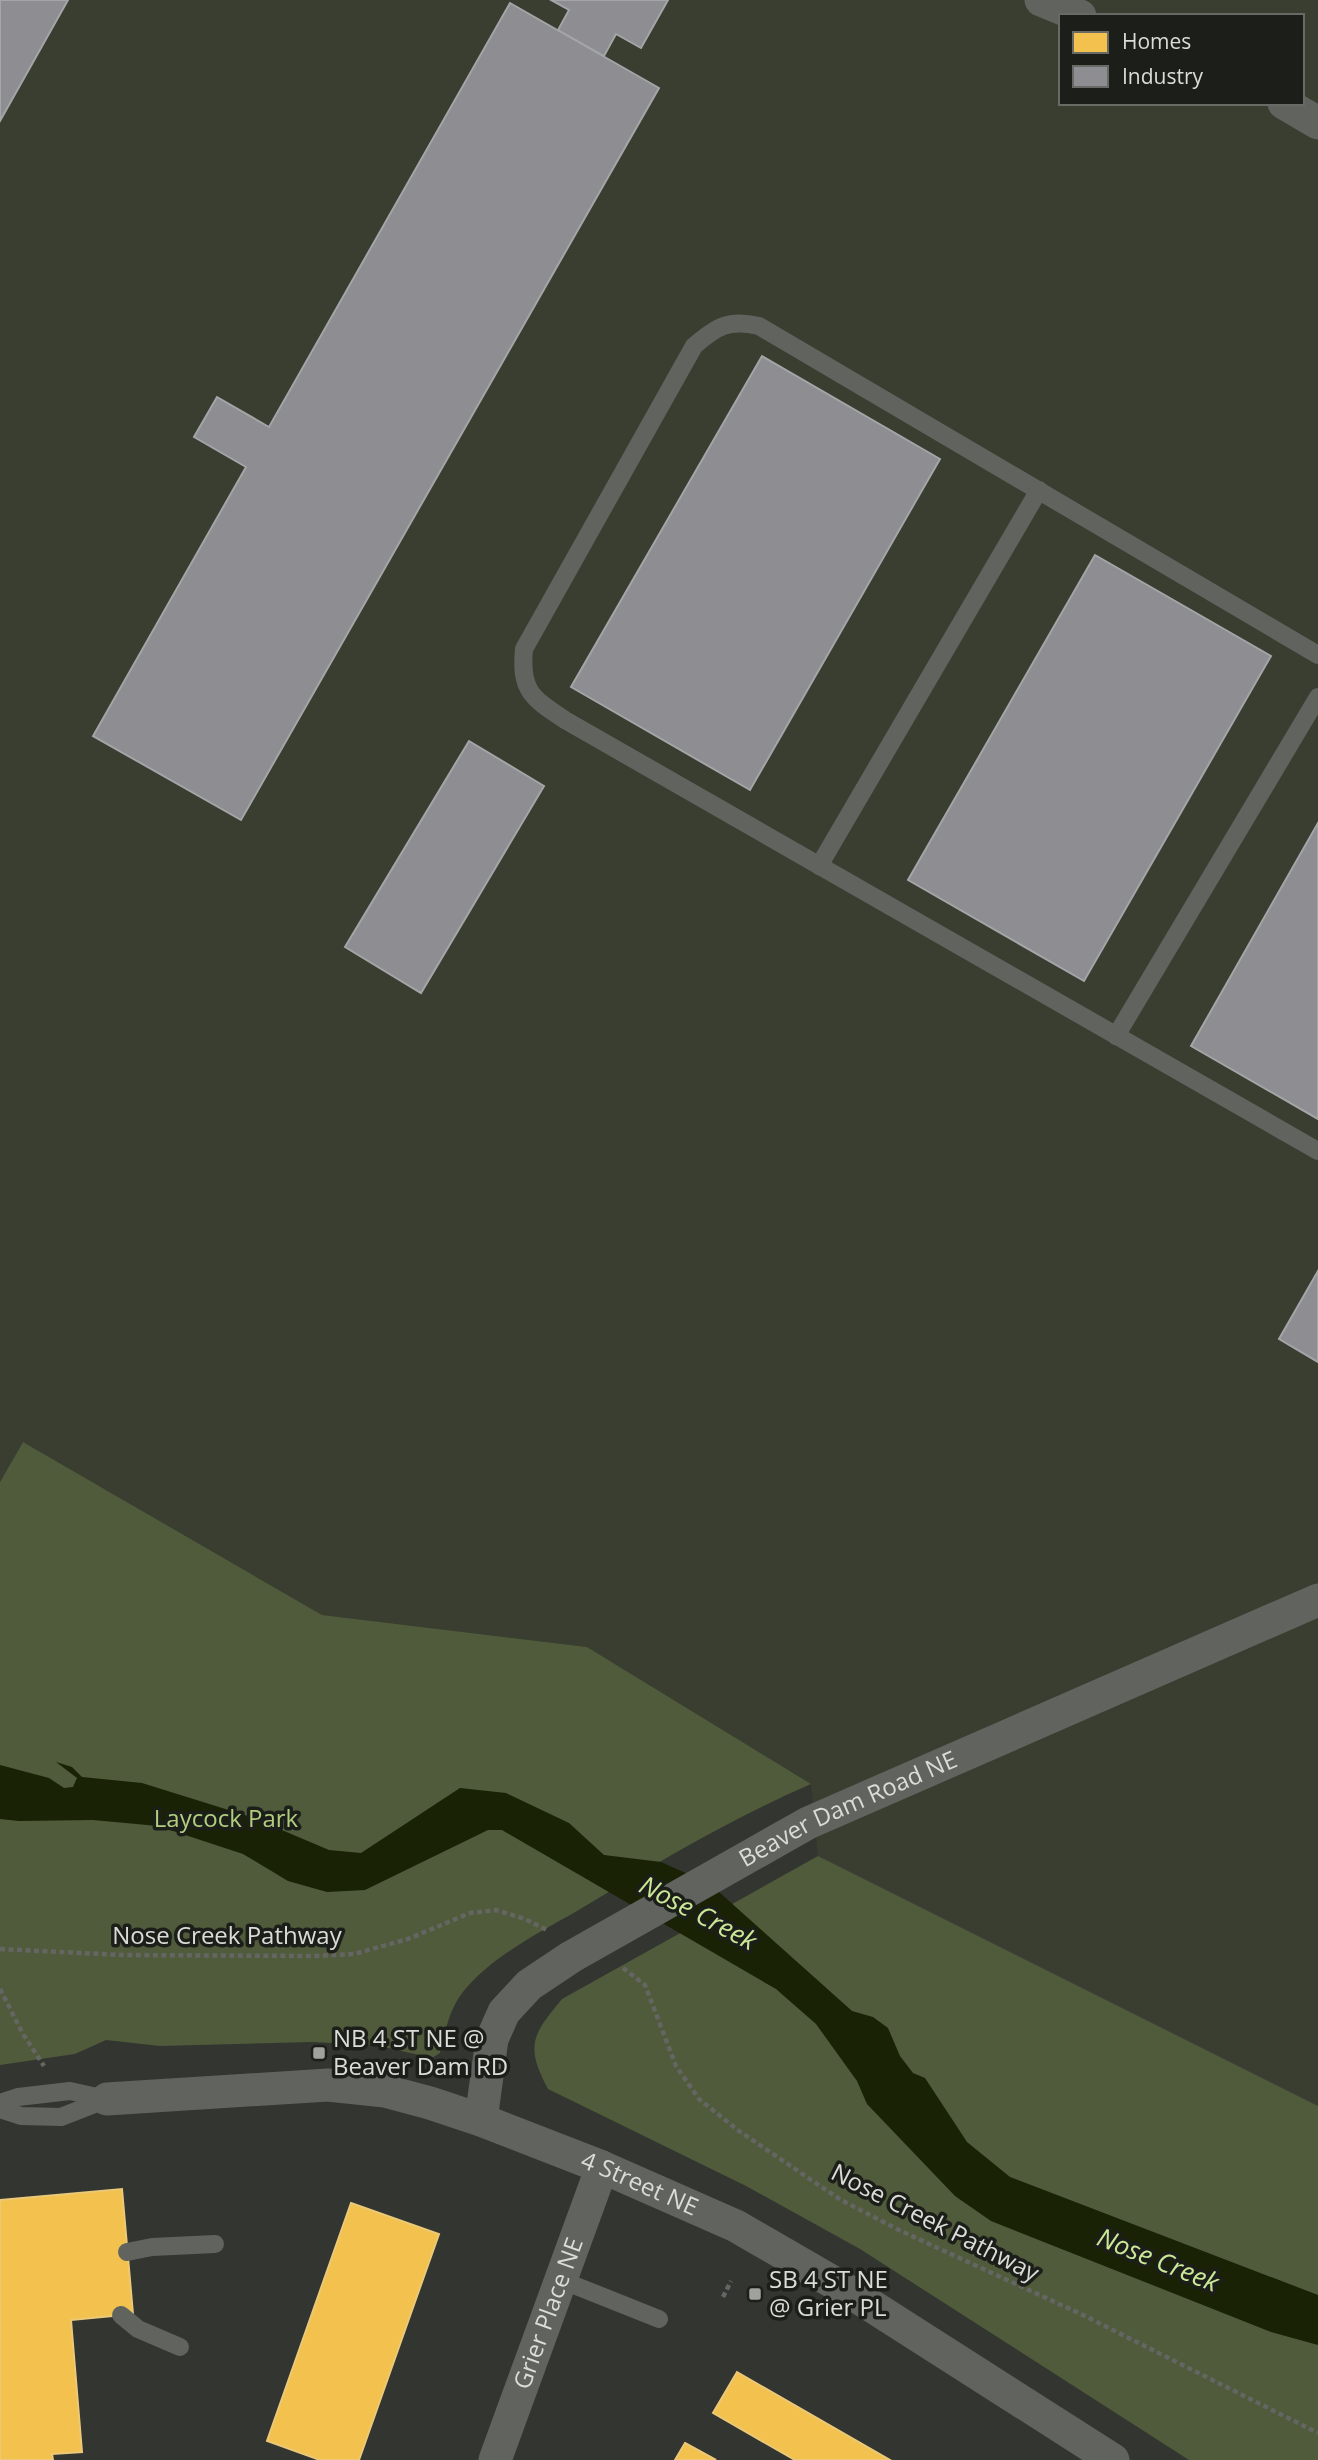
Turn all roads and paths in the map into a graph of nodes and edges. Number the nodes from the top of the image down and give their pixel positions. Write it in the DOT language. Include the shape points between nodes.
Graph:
graph roads {
  1 [pos="1041,0"];
  2 [pos="1075,14"];
  3 [pos="1287,105"];
  4 [pos="1318,123"];
  5 [pos="1039,490"];
  6 [pos="1318,655"];
  7 [pos="1318,697"];
  8 [pos="819,866"];
  9 [pos="1116,1036"];
  10 [pos="1318,1151"];
  11 [pos="1318,1601"];
  12 [pos="548,1930"];
  13 [pos="0,1949"];
  14 [pos="617,1964"];
  15 [pos="0,1989"];
  16 [pos="46,2074"];
  17 [pos="107,2099"];
  18 [pos="0,2103"];
  19 [pos="0,2109"];
  20 [pos="481,2120"];
  21 [pos="602,2167"];
  22 [pos="215,2244"];
  23 [pos="127,2252"];
  24 [pos="561,2280"];
  25 [pos="731,2281"];
  26 [pos="723,2297"];
  27 [pos="121,2315"];
  28 [pos="659,2319"];
  29 [pos="180,2347"];
  30 [pos="1318,2433"];
  31 [pos="495,2460"];
  32 [pos="1113,2460"];
  1 -- 2 [label="street"];
  3 -- 4 [label="street"];
  5 -- 6 [label="lane"];
  5 -- 8 [label="lane"];
  5 -- 8 [label="lane" via="759,327 725,324 694,346 524,649 525,685 535,700 565,720"];
  7 -- 9 [label="lane"];
  8 -- 9 [label="lane"];
  9 -- 10 [label="lane"];
  11 -- 20 [label="street, Beaver Dam Road NE" via="808,1823 571,1957 529,1985 504,2012 492,2039"];
  12 -- 13 [label="path, Nose Creek Pathway" via="496,1910 470,1913 408,1939 354,1954 122,1955"];
  14 -- 30 [label="path, Nose Creek Pathway" via="645,1985 676,2066 699,2099 841,2200"];
  15 -- 16 [label="path"];
  17 -- 18 [label="lane, 4 Street NE" via="70,2091"];
  17 -- 19 [label="lane, 4 Street NE" via="61,2118 21,2116"];
  17 -- 20 [label="street, 4 Street NE" via="328,2085 385,2091"];
  20 -- 21 [label="street, 4 Street NE"];
  21 -- 24 [label="street, Grier Place NE"];
  21 -- 32 [label="street, 4 Street NE" via="736,2226 850,2292"];
  22 -- 23 [label="lane"];
  24 -- 28 [label="lane"];
  24 -- 31 [label="street, Grier Place NE"];
  25 -- 26 [label="path"];
  27 -- 29 [label="lane" via="138,2329"];
}
